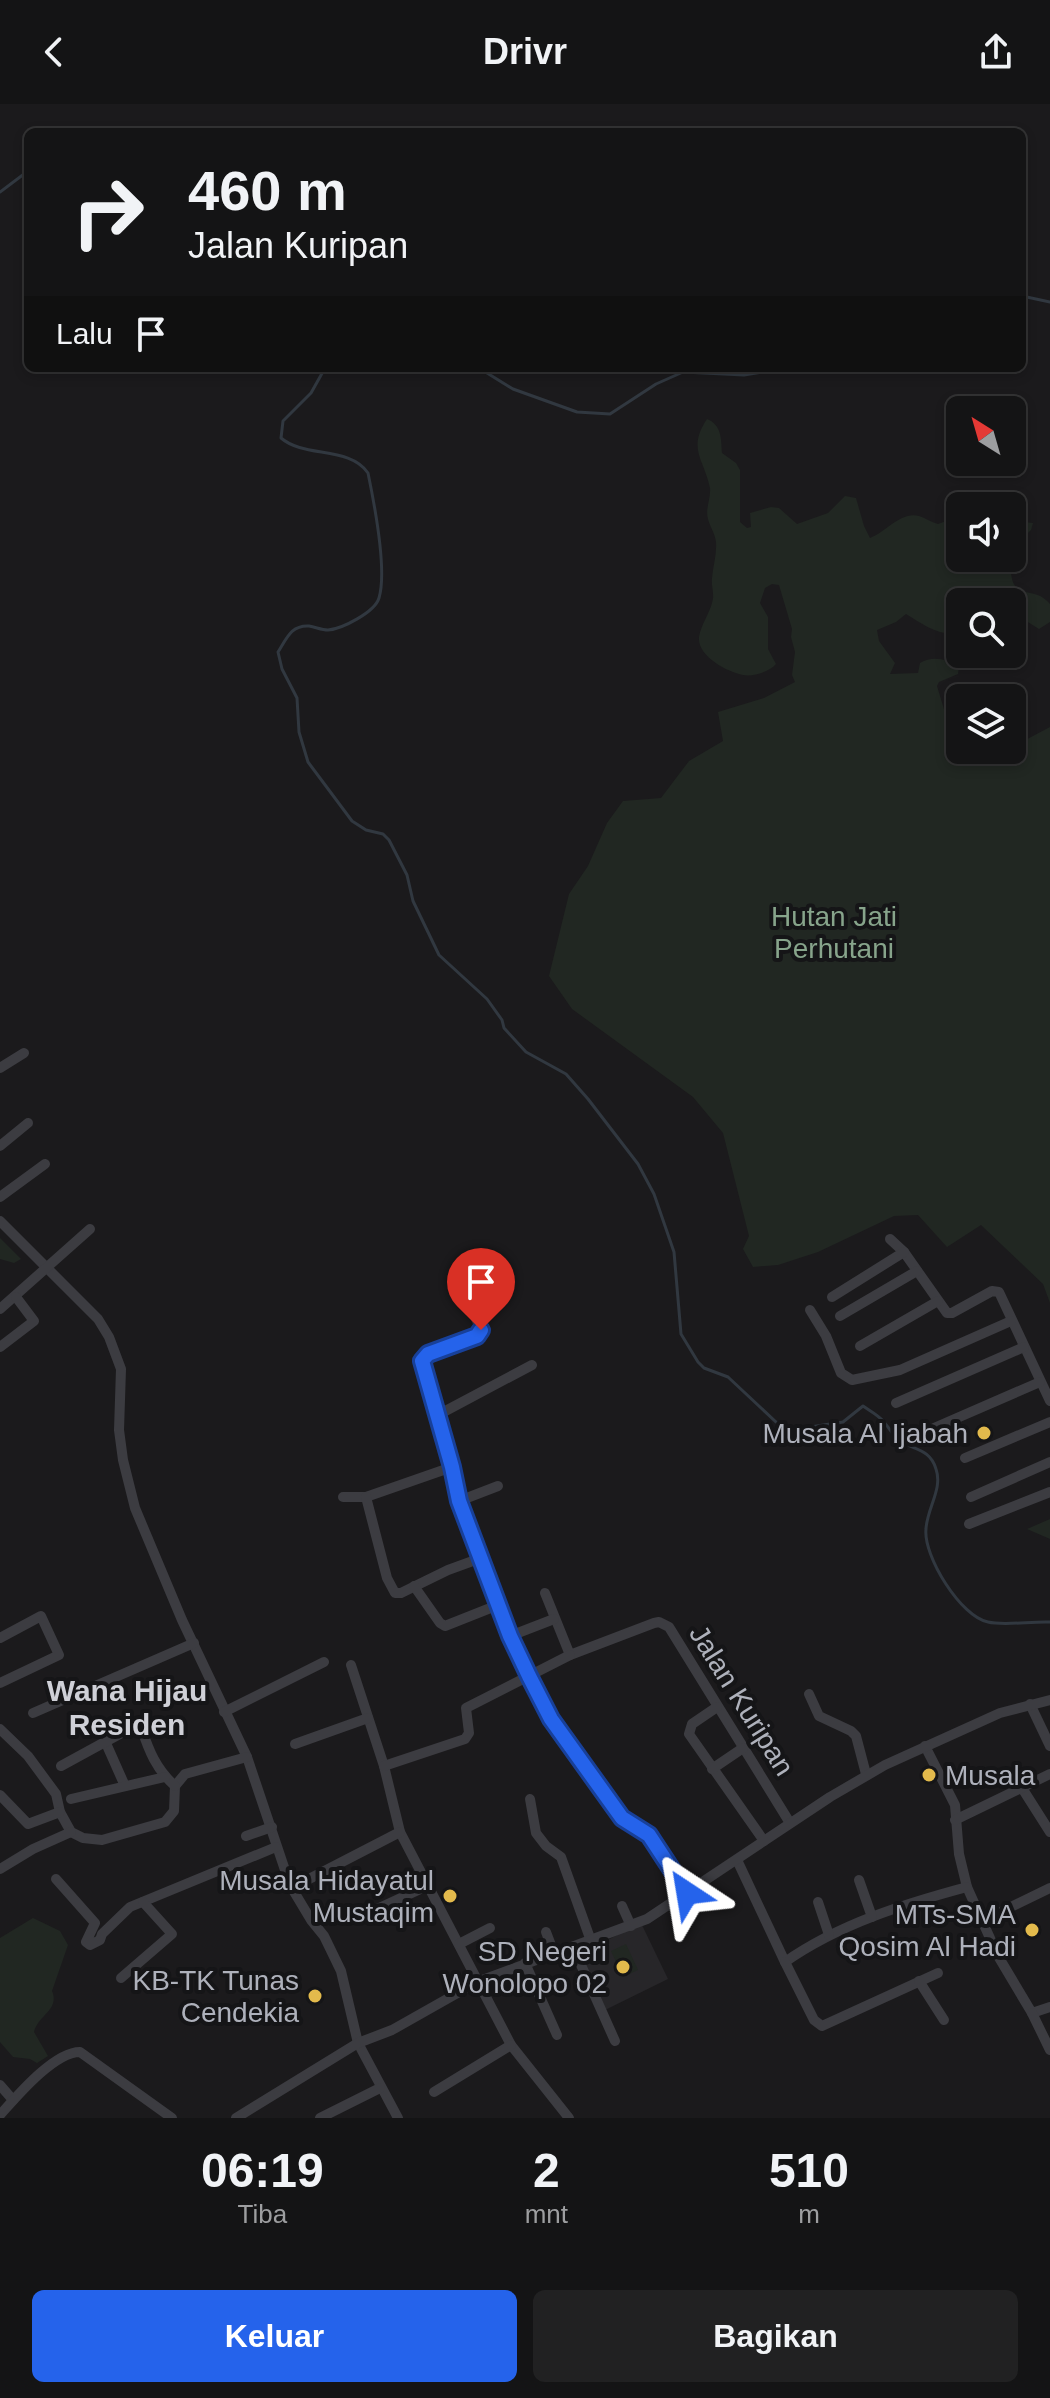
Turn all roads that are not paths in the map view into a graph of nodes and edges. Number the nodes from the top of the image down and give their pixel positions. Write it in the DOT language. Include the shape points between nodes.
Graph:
graph roads {
  1 [pos="24,1053"];
  2 [pos="0,1068"];
  3 [pos="28,1123"];
  4 [pos="0,1146"];
  5 [pos="45,1164"];
  6 [pos="0,1197"];
  7 [pos="0,1221"];
  8 [pos="90,1229"];
  9 [pos="890,1239"];
  10 [pos="904,1252"];
  11 [pos="46,1268"];
  12 [pos="917,1271"];
  13 [pos="16,1297"];
  14 [pos="832,1297"];
  15 [pos="938,1301"];
  16 [pos="0,1309"];
  17 [pos="810,1310"];
  18 [pos="473,1312"];
  19 [pos="840,1316"];
  20 [pos="1011,1321"];
  21 [pos="860,1346"];
  22 [pos="0,1347"];
  23 [pos="1024,1347"];
  24 [pos="532,1365"];
  25 [pos="1040,1382"];
  26 [pos="1050,1401"];
  27 [pos="896,1403"];
  28 [pos="436,1416"];
  29 [pos="1050,1422"];
  30 [pos="934,1428"];
  31 [pos="965,1458"];
  32 [pos="1050,1462"];
  33 [pos="452,1467"];
  34 [pos="498,1486"];
  35 [pos="1050,1492"];
  36 [pos="343,1497"];
  37 [pos="366,1497"];
  38 [pos="971,1497"];
  39 [pos="459,1501"];
  40 [pos="969,1524"];
  41 [pos="481,1558"];
  42 [pos="414,1586"];
  43 [pos="545,1593"];
  44 [pos="498,1605"];
  45 [pos="554,1619"];
  46 [pos="510,1636"];
  47 [pos="0,1638"];
  48 [pos="194,1643"];
  49 [pos="570,1655"];
  50 [pos="324,1662"];
  51 [pos="351,1665"];
  52 [pos="529,1676"];
  53 [pos="0,1683"];
  54 [pos="809,1694"];
  55 [pos="1050,1700"];
  56 [pos="1030,1704"];
  57 [pos="717,1707"];
  58 [pos="224,1712"];
  59 [pos="33,1713"];
  60 [pos="368,1718"];
  61 [pos="0,1729"];
  62 [pos="105,1741"];
  63 [pos="295,1744"];
  64 [pos="925,1746"];
  65 [pos="1050,1746"];
  66 [pos="743,1748"];
  67 [pos="247,1757"];
  68 [pos="61,1766"];
  69 [pos="384,1766"];
  70 [pos="712,1769"];
  71 [pos="866,1774"];
  72 [pos="1050,1774"];
  73 [pos="165,1777"];
  74 [pos="125,1786"];
  75 [pos="175,1786"];
  76 [pos="1022,1788"];
  77 [pos="0,1795"];
  78 [pos="71,1799"];
  79 [pos="530,1799"];
  80 [pos="60,1812"];
  81 [pos="955,1820"];
  82 [pos="790,1823"];
  83 [pos="272,1827"];
  84 [pos="71,1832"];
  85 [pos="400,1832"];
  86 [pos="1050,1832"];
  87 [pos="246,1836"];
  88 [pos="764,1841"];
  89 [pos="276,1847"];
  90 [pos="737,1860"];
  91 [pos="1,1867"];
  92 [pos="56,1879"];
  93 [pos="859,1880"];
  94 [pos="290,1885"];
  95 [pos="429,1885"];
  96 [pos="967,1887"];
  97 [pos="1050,1888"];
  98 [pos="687,1893"];
  99 [pos="143,1902"];
  100 [pos="818,1902"];
  101 [pos="622,1906"];
  102 [pos="377,1909"];
  103 [pos="872,1917"];
  104 [pos="982,1921"];
  105 [pos="631,1926"];
  106 [pos="490,1928"];
  107 [pos="546,1932"];
  108 [pos="829,1935"];
  109 [pos="591,1941"];
  110 [pos="459,1944"];
  111 [pos="573,1947"];
  112 [pos="554,1953"];
  113 [pos="785,1962"];
  114 [pos="525,1963"];
  115 [pos="938,1973"];
  116 [pos="121,1978"];
  117 [pos="919,1981"];
  118 [pos="477,1982"];
  119 [pos="1050,2007"];
  120 [pos="1032,2013"];
  121 [pos="944,2020"];
  122 [pos="557,2035"];
  123 [pos="615,2041"];
  124 [pos="358,2043"];
  125 [pos="511,2045"];
  126 [pos="1050,2050"];
  127 [pos="0,2085"];
  128 [pos="380,2088"];
  129 [pos="434,2092"];
  130 [pos="13,2100"];
  131 [pos="0,2115"];
  132 [pos="172,2118"];
  133 [pos="236,2118"];
  134 [pos="320,2118"];
  135 [pos="398,2118"];
  136 [pos="569,2118"];
  1 -- 2 [label="street"];
  3 -- 4 [label="street"];
  5 -- 6 [label="street"];
  7 -- 11 [label="street"];
  8 -- 11 [label="street"];
  9 -- 10 [label="street"];
  10 -- 12 [label="street"];
  10 -- 14 [label="street"];
  11 -- 13 [label="street"];
  11 -- 48 [label="street" via="98,1319 116,1353 121,1369 119,1430 132,1496"];
  12 -- 15 [label="street"];
  12 -- 19 [label="street"];
  13 -- 16 [label="street"];
  13 -- 22 [label="street" via="34,1321"];
  15 -- 20 [label="street" via="952,1313 997,1291"];
  15 -- 21 [label="street"];
  17 -- 20 [label="street" via="841,1373 852,1380 900,1370"];
  18 -- 28 [label="street" via="481,1330 477,1336 422,1361"];
  20 -- 23 [label="street"];
  23 -- 25 [label="street"];
  23 -- 27 [label="street"];
  24 -- 28 [label="street"];
  25 -- 26 [label="street"];
  25 -- 30 [label="street"];
  28 -- 33 [label="street"];
  29 -- 31 [label="street"];
  32 -- 38 [label="street"];
  33 -- 37 [label="street"];
  33 -- 39 [label="street"];
  34 -- 39 [label="street"];
  35 -- 40 [label="street"];
  36 -- 37 [label="street"];
  37 -- 42 [label="street" via="390,1586 395,1593"];
  39 -- 41 [label="street"];
  41 -- 42 [label="street"];
  41 -- 44 [label="street"];
  42 -- 44 [label="street" via="445,1626"];
  43 -- 45 [label="street"];
  44 -- 46 [label="street"];
  45 -- 46 [label="street"];
  45 -- 49 [label="street"];
  46 -- 52 [label="street"];
  47 -- 53 [label="street" via="41,1616 59,1655"];
  48 -- 58 [label="street"];
  48 -- 59 [label="street"];
  49 -- 52 [label="street"];
  49 -- 57 [label="street, Jalan Kuripan" via="664,1623"];
  50 -- 58 [label="street"];
  51 -- 60 [label="street"];
  52 -- 69 [label="street" via="466,1708 465,1739"];
  52 -- 98 [label="street" via="551,1719 622,1818 649,1835"];
  54 -- 71 [label="street" via="819,1716 856,1736"];
  55 -- 56 [label="street"];
  56 -- 64 [label="street"];
  56 -- 65 [label="street"];
  57 -- 66 [label="street, Jalan Kuripan"];
  57 -- 70 [label="street" via="688,1730"];
  58 -- 67 [label="street"];
  60 -- 63 [label="street"];
  60 -- 69 [label="street"];
  61 -- 80 [label="street" via="56,1794"];
  62 -- 68 [label="street"];
  62 -- 73 [label="street" via="139,1726"];
  62 -- 74 [label="street"];
  64 -- 71 [label="street"];
  64 -- 81 [label="street" via="955,1805"];
  66 -- 70 [label="street"];
  66 -- 82 [label="street, Jalan Kuripan"];
  67 -- 75 [label="street" via="185,1774"];
  67 -- 83 [label="street"];
  69 -- 85 [label="street"];
  70 -- 88 [label="street"];
  71 -- 82 [label="street"];
  72 -- 76 [label="street"];
  73 -- 74 [label="street"];
  73 -- 75 [label="street"];
  74 -- 78 [label="street"];
  75 -- 84 [label="street" via="174,1811 165,1822 102,1840"];
  76 -- 81 [label="street"];
  76 -- 86 [label="street"];
  77 -- 80 [label="street" via="28,1824"];
  79 -- 109 [label="street" via="536,1833 561,1857"];
  80 -- 84 [label="street"];
  81 -- 96 [label="street"];
  82 -- 88 [label="street"];
  83 -- 87 [label="street"];
  83 -- 89 [label="street"];
  84 -- 91 [label="street"];
  85 -- 94 [label="street"];
  85 -- 95 [label="street"];
  88 -- 90 [label="street"];
  89 -- 94 [label="street"];
  89 -- 99 [label="street"];
  90 -- 98 [label="street"];
  90 -- 113 [label="street"];
  92 -- 99 [label="street" via="95,1923 86,1942 90,1945 130,1907"];
  93 -- 103 [label="street"];
  94 -- 124 [label="street" via="341,1971"];
  95 -- 102 [label="street"];
  95 -- 110 [label="street"];
  96 -- 103 [label="street"];
  96 -- 104 [label="street"];
  97 -- 104 [label="street"];
  98 -- 105 [label="street"];
  99 -- 116 [label="street" via="172,1934"];
  100 -- 108 [label="street"];
  101 -- 105 [label="street"];
  103 -- 108 [label="street"];
  104 -- 120 [label="street"];
  105 -- 109 [label="street"];
  106 -- 110 [label="street"];
  107 -- 112 [label="street"];
  108 -- 113 [label="street"];
  109 -- 111 [label="street"];
  110 -- 118 [label="street"];
  111 -- 112 [label="street"];
  111 -- 123 [label="street"];
  112 -- 114 [label="street"];
  113 -- 117 [label="street" via="822,2026"];
  114 -- 118 [label="street"];
  114 -- 122 [label="street"];
  115 -- 117 [label="street"];
  117 -- 121 [label="street"];
  118 -- 124 [label="street" via="403,2025"];
  118 -- 125 [label="street"];
  119 -- 120 [label="street"];
  120 -- 126 [label="street"];
  124 -- 128 [label="street"];
  124 -- 133 [label="street"];
  125 -- 129 [label="street"];
  125 -- 136 [label="street"];
  127 -- 130 [label="street"];
  128 -- 134 [label="street"];
  128 -- 135 [label="street"];
  130 -- 131 [label="street"];
  130 -- 132 [label="street" via="66,2054 80,2052"];
}
